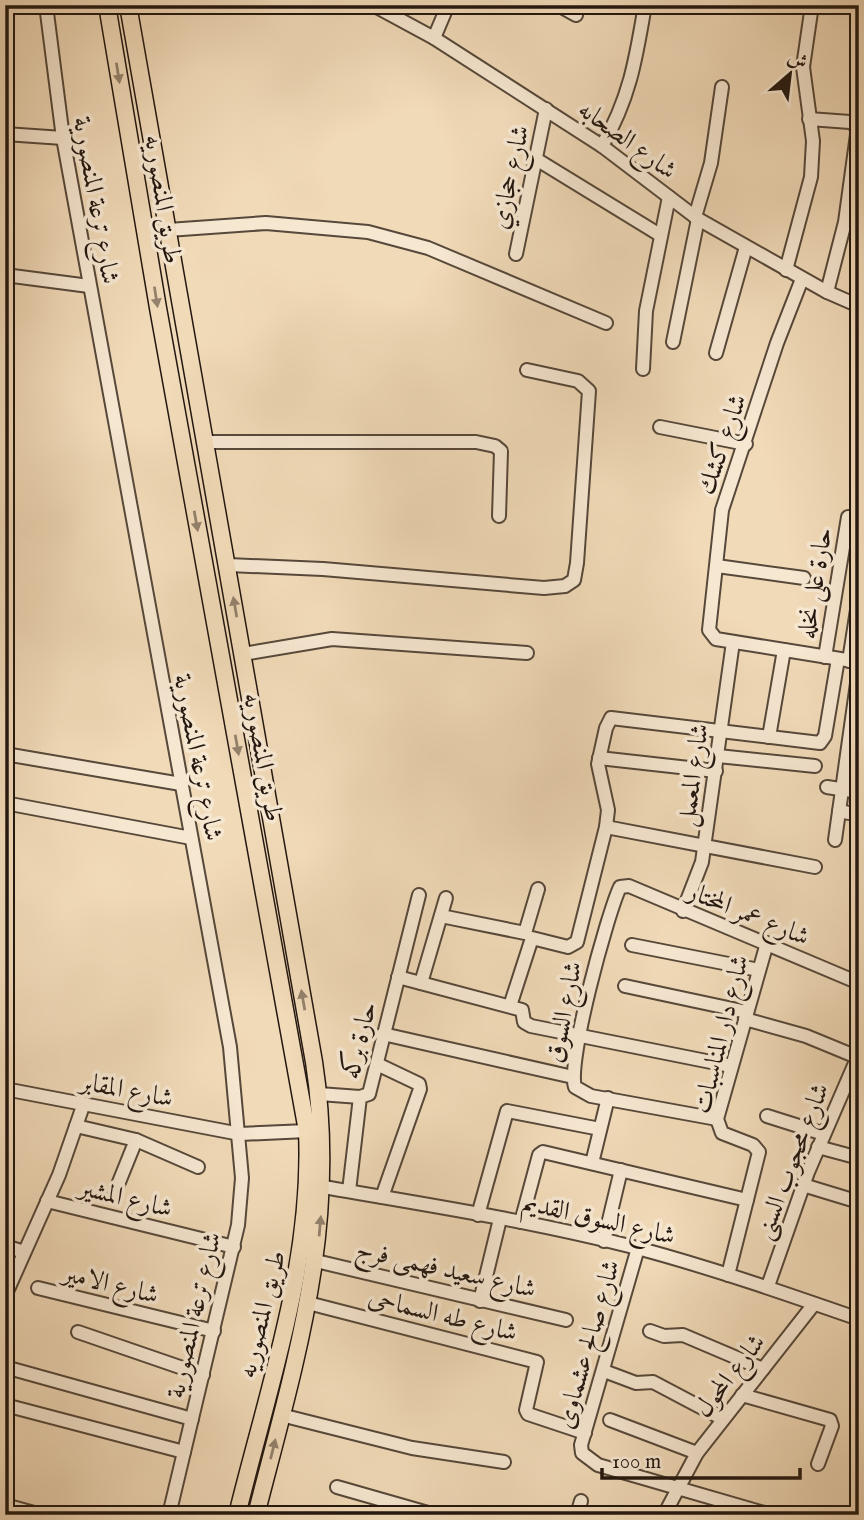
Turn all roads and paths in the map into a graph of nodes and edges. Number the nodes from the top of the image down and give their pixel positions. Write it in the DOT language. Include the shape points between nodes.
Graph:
graph roads {
  1 [pos="46,5"];
  2 [pos="107,5"];
  3 [pos="128,5"];
  4 [pos="373,5"];
  5 [pos="448,5"];
  6 [pos="558,5"];
  7 [pos="645,5"];
  8 [pos="812,5"];
  9 [pos="576,15"];
  10 [pos="434,38"];
  11 [pos="722,87"];
  12 [pos="546,109"];
  13 [pos="809,118"];
  14 [pos="5,134"];
  15 [pos="62,138"];
  16 [pos="603,146"];
  17 [pos="536,159"];
  18 [pos="669,197"];
  19 [pos="696,218"];
  20 [pos="168,230"];
  21 [pos="660,236"];
  22 [pos="746,247"];
  23 [pos="516,254"];
  24 [pos="786,270"];
  25 [pos="5,275"];
  26 [pos="802,279"];
  27 [pos="89,286"];
  28 [pos="827,292"];
  29 [pos="859,306"];
  30 [pos="606,323"];
  31 [pos="673,342"];
  32 [pos="716,353"];
  33 [pos="643,369"];
  34 [pos="527,370"];
  35 [pos="660,427"];
  36 [pos="206,442"];
  37 [pos="746,444"];
  38 [pos="499,516"];
  39 [pos="848,517"];
  40 [pos="202,554"];
  41 [pos="227,558"];
  42 [pos="717,566"];
  43 [pos="804,578"];
  44 [pos="859,597"];
  45 [pos="733,642"];
  46 [pos="784,650"];
  47 [pos="527,653"];
  48 [pos="243,654"];
  49 [pos="846,661"];
  50 [pos="721,730"];
  51 [pos="769,737"];
  52 [pos="5,754"];
  53 [pos="718,756"];
  54 [pos="599,758"];
  55 [pos="815,766"];
  56 [pos="716,771"];
  57 [pos="181,784"];
  58 [pos="827,787"];
  59 [pos="842,789"];
  60 [pos="859,792"];
  61 [pos="5,803"];
  62 [pos="839,811"];
  63 [pos="859,815"];
  64 [pos="606,827"];
  65 [pos="191,838"];
  66 [pos="835,840"];
  67 [pos="705,846"];
  68 [pos="815,867"];
  69 [pos="622,885"];
  70 [pos="538,889"];
  71 [pos="419,895"];
  72 [pos="446,898"];
  73 [pos="683,911"];
  74 [pos="441,916"];
  75 [pos="767,943"];
  76 [pos="632,945"];
  77 [pos="759,970"];
  78 [pos="398,977"];
  79 [pos="421,983"];
  80 [pos="859,983"];
  81 [pos="625,986"];
  82 [pos="510,1006"];
  83 [pos="746,1015"];
  84 [pos="383,1034"];
  85 [pos="580,1036"];
  86 [pos="858,1055"];
  87 [pos="377,1064"];
  88 [pos="731,1066"];
  89 [pos="573,1077"];
  90 [pos="852,1085"];
  91 [pos="5,1089"];
  92 [pos="319,1094"];
  93 [pos="360,1097"];
  94 [pos="608,1098"];
  95 [pos="84,1103"];
  96 [pos="767,1116"];
  97 [pos="717,1119"];
  98 [pos="76,1126"];
  99 [pos="600,1129"];
  100 [pos="307,1131"];
  101 [pos="824,1134"];
  102 [pos="245,1135"];
  103 [pos="136,1140"];
  104 [pos="818,1147"];
  105 [pos="859,1157"];
  106 [pos="592,1163"];
  107 [pos="198,1167"];
  108 [pos="621,1170"];
  109 [pos="803,1185"];
  110 [pos="323,1187"];
  111 [pos="349,1191"];
  112 [pos="113,1197"];
  113 [pos="382,1198"];
  114 [pos="47,1200"];
  115 [pos="747,1200"];
  116 [pos="859,1202"];
  117 [pos="478,1215"];
  118 [pos="500,1219"];
  119 [pos="521,1222"];
  120 [pos="604,1241"];
  121 [pos="5,1246"];
  122 [pos="234,1247"];
  123 [pos="638,1248"];
  124 [pos="24,1252"];
  125 [pos="316,1261"];
  126 [pos="728,1275"];
  127 [pos="768,1286"];
  128 [pos="38,1288"];
  129 [pos="5,1296"];
  130 [pos="480,1301"];
  131 [pos="307,1303"];
  132 [pos="814,1304"];
  133 [pos="859,1319"];
  134 [pos="566,1320"];
  135 [pos="214,1331"];
  136 [pos="650,1331"];
  137 [pos="78,1332"];
  138 [pos="5,1367"];
  139 [pos="763,1369"];
  140 [pos="604,1371"];
  141 [pos="203,1375"];
  142 [pos="741,1395"];
  143 [pos="5,1405"];
  144 [pos="281,1415"];
  145 [pos="192,1419"];
  146 [pos="723,1419"];
  147 [pos="610,1420"];
  148 [pos="585,1433"];
  149 [pos="184,1452"];
  150 [pos="697,1453"];
  151 [pos="504,1462"];
  152 [pos="818,1464"];
  153 [pos="677,1486"];
  154 [pos="337,1487"];
  155 [pos="581,1501"];
  156 [pos="5,1505"];
  157 [pos="34,1513"];
  158 [pos="169,1515"];
  159 [pos="237,1515"];
  160 [pos="256,1515"];
  161 [pos="435,1515"];
  162 [pos="577,1515"];
  163 [pos="664,1515"];
  164 [pos="771,1515"];
  1 -- 15 [label="street, شارع ترعة المنصورية"];
  2 -- 40 [label="main road, طريق المنصوريه, one-way"];
  3 -- 20 [label="main road, طريق المنصوريه"];
  4 -- 10 [label="street, شارع الصحابه"];
  5 -- 10 [label="street"];
  6 -- 9 [label="street"];
  7 -- 16 [label="street" via="631,85"];
  8 -- 13 [label="street" via="803,67"];
  10 -- 12 [label="street, شارع الصحابه"];
  11 -- 19 [label="street" via="711,163"];
  12 -- 16 [label="street, شارع الصحابه"];
  12 -- 17 [label="street, شارع حجازي"];
  13 -- 24 [label="street" via="813,141 809,192"];
  13 -- 28 [label="street" via="858,127 845,222"];
  14 -- 15 [label="street"];
  15 -- 27 [label="street, شارع ترعة المنصورية"];
  16 -- 18 [label="street, شارع الصحابه"];
  17 -- 21 [label="street"];
  17 -- 23 [label="street, شارع حجازي"];
  18 -- 19 [label="street, شارع الصحابه"];
  18 -- 21 [label="street"];
  19 -- 22 [label="street, شارع الصحابه"];
  19 -- 31 [label="street"];
  20 -- 30 [label="street" via="266,223 369,232 428,248"];
  20 -- 36 [label="main road, طريق المنصوريه"];
  21 -- 33 [label="street" via="646,311"];
  22 -- 24 [label="street, شارع الصحابه"];
  22 -- 32 [label="street"];
  24 -- 26 [label="street, شارع الصحابه"];
  25 -- 27 [label="street"];
  26 -- 28 [label="street, شارع الصحابه"];
  26 -- 37 [label="street, شارع كشك"];
  27 -- 57 [label="street, شارع ترعة المنصورية"];
  28 -- 29 [label="street, شارع الصحابه"];
  34 -- 41 [label="street" via="578,381 589,391 577,563 574,580 565,586 544,588"];
  35 -- 37 [label="street"];
  36 -- 38 [label="street" via="476,442 495,446 500,451"];
  36 -- 41 [label="main road, طريق المنصوريه"];
  37 -- 42 [label="street, شارع كشك" via="722,510"];
  39 -- 49 [label="street, حارة على نخله"];
  40 -- 41 [label="main road"];
  40 -- 100 [label="main road, طريق المنصوريه, one-way"];
  48 -- 41 [label="main road, طريق المنصوريه, one-way"];
  42 -- 43 [label="street"];
  42 -- 45 [label="street, شارع كشك" via="709,630 712,637"];
  44 -- 49 [label="street"];
  45 -- 46 [label="street"];
  45 -- 50 [label="street, شارع المعمل"];
  46 -- 49 [label="street"];
  46 -- 51 [label="street"];
  47 -- 48 [label="street" via="332,639"];
  92 -- 48 [label="main road, طريق المنصوريه, one-way"];
  49 -- 51 [label="street" via="822,741"];
  49 -- 59 [label="street"];
  50 -- 51 [label="street"];
  50 -- 53 [label="street, شارع المعمل"];
  50 -- 54 [label="street" via="617,716 607,722"];
  52 -- 57 [label="street"];
  53 -- 55 [label="street"];
  53 -- 56 [label="street, شارع المعمل"];
  54 -- 56 [label="street"];
  54 -- 64 [label="street" via="608,810"];
  56 -- 67 [label="street, شارع المعمل"];
  57 -- 65 [label="street, شارع ترعة المنصورية"];
  58 -- 59 [label="street"];
  59 -- 60 [label="street"];
  59 -- 62 [label="street"];
  61 -- 65 [label="street"];
  62 -- 63 [label="street"];
  62 -- 66 [label="street"];
  64 -- 67 [label="street"];
  64 -- 82 [label="street" via="577,942 568,947 532,937"];
  65 -- 102 [label="street, شارع ترعة المنصورية"];
  67 -- 68 [label="street"];
  67 -- 73 [label="street, شارع المعمل"];
  69 -- 73 [label="street, شارع عمر المختار"];
  69 -- 85 [label="street, شارع السوق" via="596,961"];
  70 -- 74 [label="street" via="525,933"];
  71 -- 78 [label="street, حارة بركه"];
  72 -- 74 [label="street"];
  73 -- 75 [label="street, شارع عمر المختار"];
  74 -- 79 [label="street"];
  75 -- 77 [label="street, شارع دار المناسبات"];
  75 -- 80 [label="street, شارع عمر المختار"];
  76 -- 77 [label="street"];
  77 -- 83 [label="street, شارع دار المناسبات"];
  78 -- 79 [label="street"];
  78 -- 84 [label="street, حارة بركه"];
  79 -- 82 [label="street"];
  81 -- 83 [label="street"];
  82 -- 85 [label="street" via="523,1010 524,1022 531,1026"];
  83 -- 86 [label="street"];
  83 -- 88 [label="street, شارع دار المناسبات"];
  84 -- 87 [label="street, حارة بركه"];
  84 -- 89 [label="street"];
  85 -- 88 [label="street"];
  85 -- 89 [label="street, شارع السوق"];
  86 -- 90 [label="street, شارع محجوب السنى"];
  87 -- 93 [label="street, حارة بركه" via="369,1094"];
  87 -- 113 [label="street" via="419,1084 420,1089"];
  88 -- 97 [label="street, شارع دار المناسبات"];
  89 -- 94 [label="street, شارع السوق" via="582,1094"];
  90 -- 101 [label="street, شارع محجوب السنى"];
  91 -- 95 [label="street, شارع المقابر"];
  92 -- 93 [label="street"];
  92 -- 110 [label="main road, طريق المنصوريه"];
  93 -- 111 [label="street, حارة بركه"];
  94 -- 97 [label="street, شارع السوق"];
  94 -- 99 [label="street"];
  95 -- 98 [label="street"];
  95 -- 102 [label="street, شارع المقابر"];
  96 -- 101 [label="street"];
  97 -- 115 [label="street, شارع دار المناسبات" via="722,1133 758,1148"];
  98 -- 103 [label="street"];
  98 -- 114 [label="street"];
  99 -- 106 [label="street"];
  99 -- 117 [label="street" via="507,1111"];
  100 -- 102 [label="street, شارع المقابر"];
  100 -- 159 [label="main road, طريق المنصوريه" via="308,1196 300,1261"];
  101 -- 104 [label="street, شارع محجوب السنى"];
  102 -- 122 [label="street, شارع ترعة المنصورية"];
  103 -- 107 [label="street"];
  103 -- 112 [label="street"];
  104 -- 105 [label="street"];
  104 -- 109 [label="street, شارع محجوب السنى"];
  106 -- 108 [label="street"];
  106 -- 119 [label="street" via="541,1152"];
  108 -- 115 [label="street"];
  108 -- 120 [label="street"];
  109 -- 116 [label="street"];
  109 -- 127 [label="street, شارع محجوب السنى"];
  110 -- 111 [label="street, شارع السوق القديم"];
  125 -- 110 [label="main road, طريق المنصوريه, one-way"];
  111 -- 113 [label="street, شارع السوق القديم"];
  113 -- 117 [label="street, شارع السوق القديم"];
  114 -- 122 [label="street, شارع المشير"];
  114 -- 124 [label="street"];
  115 -- 126 [label="street, شارع دار المناسبات"];
  117 -- 118 [label="street, شارع السوق القديم"];
  118 -- 119 [label="street, شارع السوق القديم"];
  118 -- 130 [label="street"];
  119 -- 120 [label="street, شارع السوق القديم"];
  120 -- 123 [label="street, شارع السوق القديم"];
  121 -- 124 [label="street"];
  122 -- 135 [label="street, شارع ترعة المنصورية"];
  123 -- 126 [label="street, شارع السوق القديم"];
  123 -- 140 [label="street, شارع صالح عشماوى"];
  124 -- 129 [label="street"];
  125 -- 130 [label="street, شارع سعيد فهمى فرج"];
  125 -- 131 [label="main road, طريق المنصوريه"];
  126 -- 127 [label="street, شارع السوق القديم"];
  127 -- 132 [label="street, شارع السوق القديم"];
  128 -- 135 [label="street, شارع الامير"];
  130 -- 134 [label="street, شارع سعيد فهمى فرج"];
  131 -- 144 [label="main road, طريق المنصوريه"];
  131 -- 148 [label="street, شارع طه السماحى" via="537,1362 528,1414"];
  132 -- 133 [label="street, شارع السوق القديم"];
  132 -- 139 [label="street, شارع المحول"];
  135 -- 141 [label="street, شارع ترعة المنصورية"];
  136 -- 139 [label="street" via="683,1335"];
  137 -- 141 [label="street"];
  138 -- 145 [label="street"];
  139 -- 142 [label="street, شارع المحول"];
  140 -- 146 [label="street" via="636,1383 653,1382"];
  140 -- 148 [label="street, شارع صالح عشماوى"];
  141 -- 145 [label="street, شارع ترعة المنصورية"];
  142 -- 146 [label="street, شارع المحول"];
  142 -- 152 [label="street" via="830,1420 832,1426"];
  143 -- 149 [label="street"];
  144 -- 151 [label="street" via="412,1448"];
  160 -- 144 [label="main road, طريق المنصوريه, one-way"];
  145 -- 149 [label="street, شارع ترعة المنصورية"];
  146 -- 150 [label="street, شارع المحول"];
  147 -- 150 [label="street"];
  148 -- 153 [label="street, شارع صالح عشماوى" via="582,1453 598,1465"];
  149 -- 158 [label="street, شارع ترعة المنصورية"];
  150 -- 153 [label="street, شارع المحول"];
  153 -- 163 [label="street, شارع المحول"];
  153 -- 164 [label="street"];
  154 -- 161 [label="street"];
  155 -- 162 [label="street"];
  156 -- 157 [label="street"];
}
